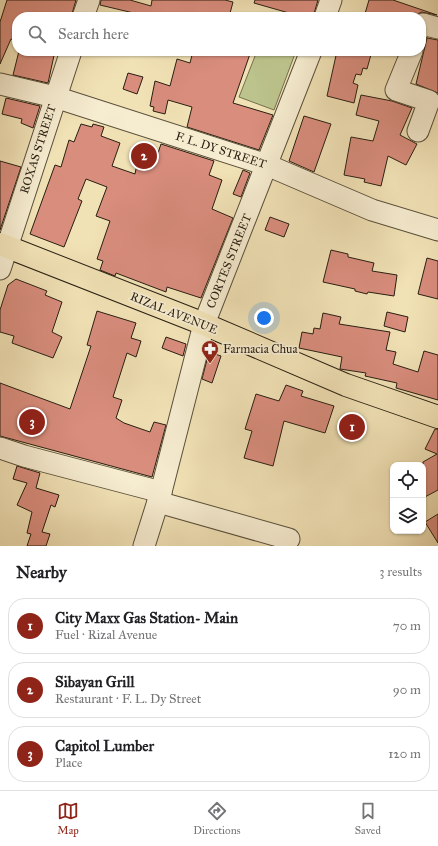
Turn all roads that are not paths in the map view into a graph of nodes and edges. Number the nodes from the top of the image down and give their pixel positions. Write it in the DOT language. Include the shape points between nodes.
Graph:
graph roads {
  1 [pos="88,0"];
  2 [pos="331,0"];
  3 [pos="84,12"];
  4 [pos="327,12"];
  5 [pos="426,25"];
  6 [pos="438,28"];
  7 [pos="69,56"];
  8 [pos="309,56"];
  9 [pos="410,56"];
  10 [pos="0,84"];
  11 [pos="55,97"];
  12 [pos="418,131"];
  13 [pos="267,165"];
  14 [pos="438,230"];
  15 [pos="4,245"];
  16 [pos="0,269"];
  17 [pos="204,324"];
  18 [pos="438,417"];
  19 [pos="0,448"];
  20 [pos="160,497"];
  21 [pos="289,540"];
  22 [pos="144,546"];
  1 -- 3 [label="street"];
  2 -- 4 [label="street"];
  5 -- 6 [label="street"];
  7 -- 11 [label="street, ROXAS STREET"];
  8 -- 13 [label="street, CORTES STREET"];
  9 -- 12 [label="street" via="396,90 429,101"];
  10 -- 11 [label="street, F. L. DY STREET"];
  11 -- 13 [label="street, F. L. DY STREET"];
  11 -- 15 [label="street, ROXAS STREET"];
  13 -- 14 [label="street, F. L. DY STREET" via="372,210"];
  13 -- 17 [label="street, CORTES STREET"];
  15 -- 16 [label="street, ROXAS STREET"];
  15 -- 17 [label="main road, RIZAL AVENUE"];
  17 -- 18 [label="main road, RIZAL AVENUE" via="346,385"];
  17 -- 20 [label="street, CORTES STREET"];
  19 -- 20 [label="street"];
  20 -- 21 [label="street"];
  20 -- 22 [label="street, CORTES STREET"];
}
